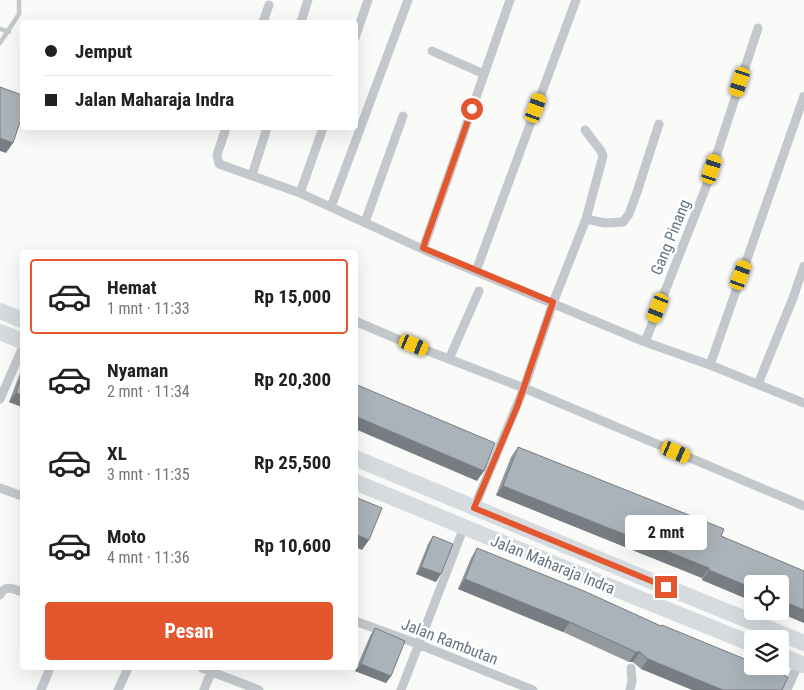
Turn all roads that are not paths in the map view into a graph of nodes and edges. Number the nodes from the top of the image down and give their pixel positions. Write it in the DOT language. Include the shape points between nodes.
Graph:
graph roads {
  1 [pos="19,0"];
  2 [pos="308,0"];
  3 [pos="368,0"];
  4 [pos="408,0"];
  5 [pos="510,0"];
  6 [pos="576,0"];
  7 [pos="269,5"];
  8 [pos="264,20"];
  9 [pos="302,20"];
  10 [pos="758,28"];
  11 [pos="0,29"];
  12 [pos="358,29"];
  13 [pos="9,32"];
  14 [pos="0,43"];
  15 [pos="432,51"];
  16 [pos="484,74"];
  17 [pos="804,96"];
  18 [pos="403,116"];
  19 [pos="659,124"];
  20 [pos="225,130"];
  21 [pos="266,130"];
  22 [pos="322,130"];
  23 [pos="585,130"];
  24 [pos="252,175"];
  25 [pos="300,193"];
  26 [pos="331,206"];
  27 [pos="586,219"];
  28 [pos="365,222"];
  29 [pos="423,248"];
  30 [pos="804,266"];
  31 [pos="476,271"];
  32 [pos="479,291"];
  33 [pos="553,302"];
  34 [pos="0,311"];
  35 [pos="20,319"];
  36 [pos="358,322"];
  37 [pos="0,332"];
  38 [pos="20,340"];
  39 [pos="645,342"];
  40 [pos="20,354"];
  41 [pos="449,359"];
  42 [pos="710,365"];
  43 [pos="758,384"];
  44 [pos="524,388"];
  45 [pos="0,399"];
  46 [pos="804,403"];
  47 [pos="358,459"];
  48 [pos="358,483"];
  49 [pos="0,488"];
  50 [pos="20,495"];
  51 [pos="804,506"];
  52 [pos="474,508"];
  53 [pos="464,527"];
  54 [pos="20,591"];
  55 [pos="0,595"];
  56 [pos="358,622"];
  57 [pos="744,641"];
  58 [pos="804,643"];
  59 [pos="418,644"];
  60 [pos="789,659"];
  61 [pos="801,664"];
  62 [pos="631,668"];
  63 [pos="49,670"];
  64 [pos="127,670"];
  65 [pos="206,670"];
  66 [pos="211,672"];
  67 [pos="247,688"];
  68 [pos="41,690"];
  69 [pos="118,690"];
  70 [pos="204,690"];
  71 [pos="259,690"];
  72 [pos="400,690"];
  73 [pos="533,690"];
  74 [pos="630,690"];
  75 [pos="788,690"];
  1 -- 13 [label="lane" via="19,14"];
  2 -- 9 [label="street"];
  3 -- 12 [label="street"];
  4 -- 26 [label="street"];
  5 -- 16 [label="street"];
  6 -- 31 [label="street"];
  7 -- 8 [label="street"];
  10 -- 39 [label="street, Gang Pinang" via="706,187"];
  11 -- 13 [label="lane"];
  13 -- 14 [label="lane"];
  15 -- 16 [label="street"];
  16 -- 29 [label="street"];
  17 -- 42 [label="street"];
  18 -- 28 [label="street"];
  19 -- 27 [label="street" via="629,214 623,222"];
  20 -- 24 [label="street" via="217,155 219,164"];
  21 -- 24 [label="street"];
  22 -- 25 [label="street"];
  23 -- 27 [label="street" via="603,156"];
  24 -- 25 [label="street"];
  25 -- 26 [label="street"];
  26 -- 28 [label="street"];
  27 -- 33 [label="street"];
  28 -- 29 [label="street"];
  29 -- 31 [label="street"];
  30 -- 43 [label="street"];
  31 -- 33 [label="street"];
  32 -- 41 [label="street"];
  33 -- 39 [label="street"];
  33 -- 44 [label="street"];
  34 -- 35 [label="highway"];
  36 -- 41 [label="street"];
  37 -- 38 [label="highway"];
  39 -- 42 [label="street"];
  40 -- 45 [label="street"];
  41 -- 44 [label="street"];
  42 -- 43 [label="street"];
  43 -- 46 [label="street"];
  44 -- 51 [label="street"];
  44 -- 52 [label="street"];
  47 -- 52 [label="highway, Jalan Maharaja Indra"];
  48 -- 53 [label="highway, Jalan Maharaja Indra"];
  49 -- 50 [label="street"];
  52 -- 58 [label="highway, Jalan Maharaja Indra"];
  53 -- 57 [label="highway, Jalan Maharaja Indra"];
  53 -- 59 [label="street"];
  54 -- 55 [label="street" via="5,588"];
  56 -- 59 [label="street, Jalan Rambutan"];
  59 -- 72 [label="street"];
  59 -- 73 [label="street, Jalan Rambutan"];
  60 -- 61 [label="highway"];
  61 -- 75 [label="street"];
  62 -- 74 [label="street"];
  63 -- 68 [label="street"];
  64 -- 69 [label="street"];
  65 -- 66 [label="street"];
  66 -- 67 [label="street"];
  66 -- 70 [label="street"];
  67 -- 71 [label="street"];
}
